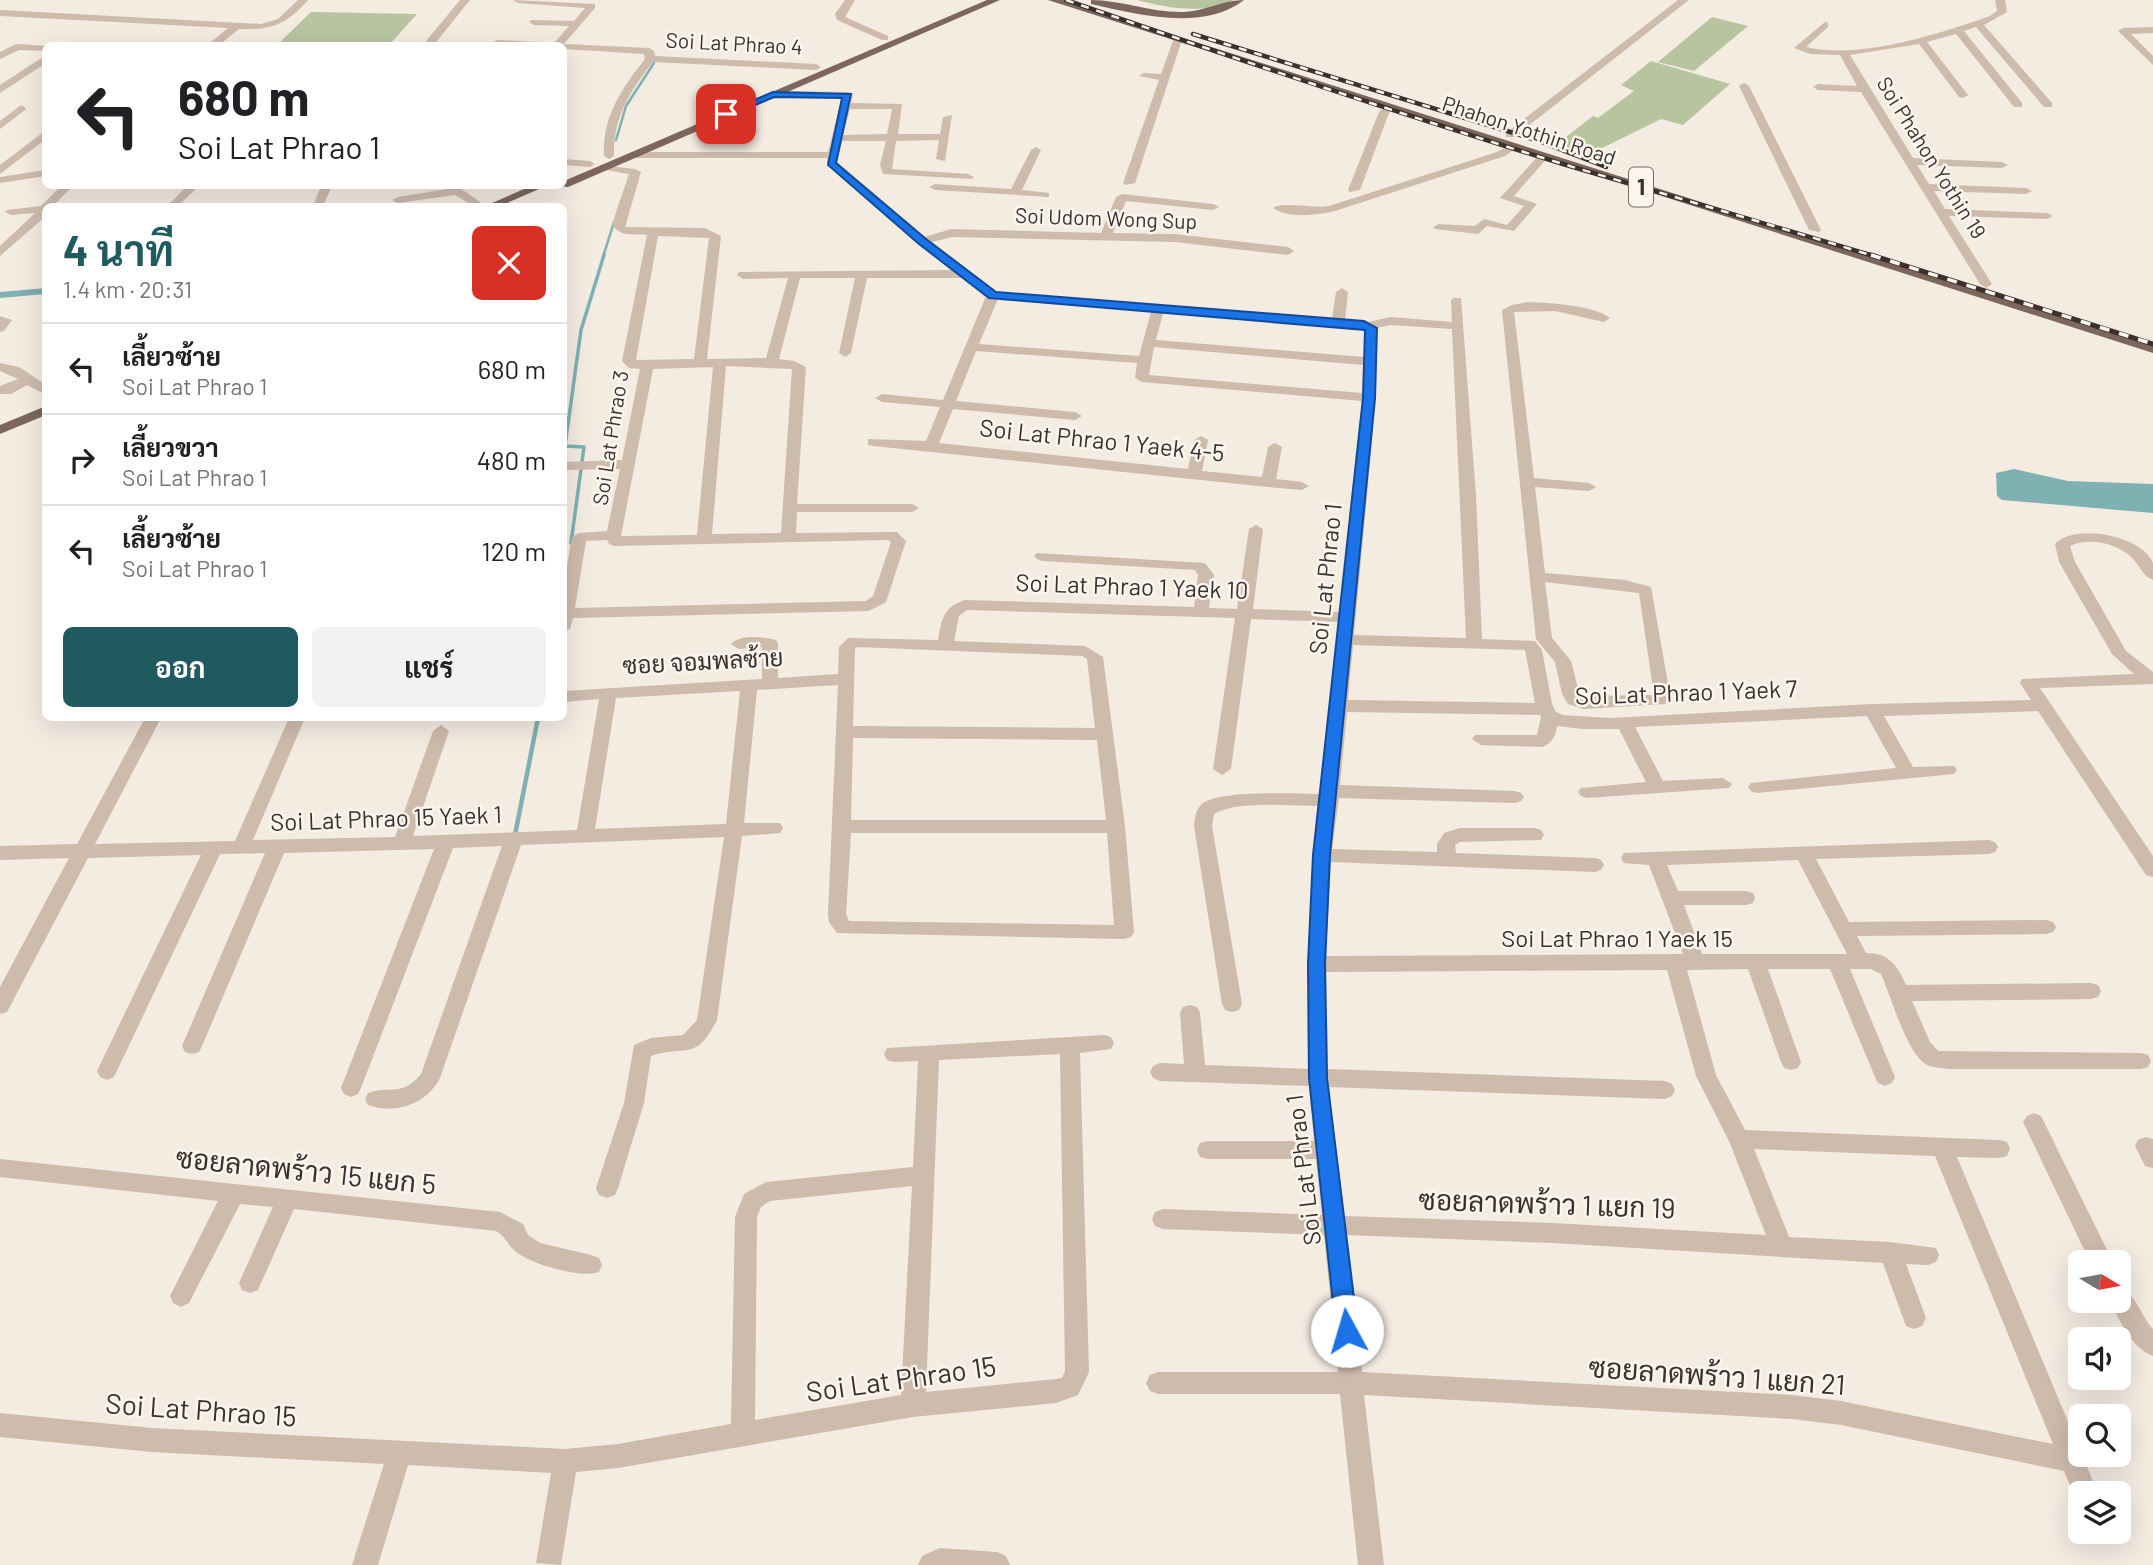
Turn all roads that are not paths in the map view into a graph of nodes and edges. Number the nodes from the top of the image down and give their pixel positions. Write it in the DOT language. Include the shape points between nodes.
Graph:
graph roads {
  1 [pos="303,0"];
  2 [pos="466,0"];
  3 [pos="518,0"];
  4 [pos="850,0"];
  5 [pos="973,0"];
  6 [pos="1054,0"];
  7 [pos="1684,0"];
  8 [pos="2000,0"];
  9 [pos="990,1"];
  10 [pos="1090,1"];
  11 [pos="1231,4"];
  12 [pos="0,13"];
  13 [pos="534,22"];
  14 [pos="577,24"];
  15 [pos="1978,24"];
  16 [pos="238,25"];
  17 [pos="1825,25"];
  18 [pos="1958,30"];
  19 [pos="2153,30"];
  20 [pos="885,38"];
  21 [pos="1177,40"];
  22 [pos="1921,41"];
  23 [pos="216,42"];
  24 [pos="430,42"];
  25 [pos="560,42"];
  26 [pos="567,45"];
  27 [pos="42,48"];
  28 [pos="1845,52"];
  29 [pos="0,57"];
  30 [pos="650,59"];
  31 [pos="42,61"];
  32 [pos="2153,62"];
  33 [pos="816,67"];
  34 [pos="1144,76"];
  35 [pos="1163,77"];
  36 [pos="1744,86"];
  37 [pos="1818,87"];
  38 [pos="785,89"];
  39 [pos="1866,89"];
  40 [pos="0,90"];
  41 [pos="773,94"];
  42 [pos="1963,95"];
  43 [pos="2018,105"];
  44 [pos="2048,105"];
  45 [pos="845,106"];
  46 [pos="1389,107"];
  47 [pos="21,108"];
  48 [pos="948,117"];
  49 [pos="0,126"];
  50 [pos="42,136"];
  51 [pos="891,137"];
  52 [pos="945,137"];
  53 [pos="1512,141"];
  54 [pos="834,146"];
  55 [pos="1036,150"];
  56 [pos="633,155"];
  57 [pos="1544,156"];
  58 [pos="942,159"];
  59 [pos="1911,161"];
  60 [pos="567,162"];
  61 [pos="601,162"];
  62 [pos="2002,165"];
  63 [pos="0,171"];
  64 [pos="42,174"];
  65 [pos="567,174"];
  66 [pos="968,177"];
  67 [pos="0,180"];
  68 [pos="852,181"];
  69 [pos="567,183"];
  70 [pos="1129,183"];
  71 [pos="1927,187"];
  72 [pos="64,189"];
  73 [pos="190,189"];
  74 [pos="448,189"];
  75 [pos="454,189"];
  76 [pos="533,189"];
  77 [pos="554,189"];
  78 [pos="1354,190"];
  79 [pos="2026,191"];
  80 [pos="1015,193"];
  81 [pos="1045,195"];
  82 [pos="398,200"];
  83 [pos="51,203"];
  84 [pos="175,203"];
  85 [pos="476,203"];
  86 [pos="498,203"];
  87 [pos="521,203"];
  88 [pos="42,208"];
  89 [pos="1213,208"];
  90 [pos="1279,208"];
  91 [pos="11,212"];
  92 [pos="42,212"];
  93 [pos="1942,212"];
  94 [pos="2047,216"];
  95 [pos="1787,220"];
  96 [pos="1439,227"];
  97 [pos="1776,229"];
  98 [pos="1815,230"];
  99 [pos="653,232"];
  100 [pos="1105,237"];
  101 [pos="923,241"];
  102 [pos="1288,251"];
  103 [pos="1864,251"];
  104 [pos="0,253"];
  105 [pos="965,274"];
  106 [pos="743,275"];
  107 [pos="795,275"];
  108 [pos="862,275"];
  109 [pos="1986,284"];
  110 [pos="1342,292"];
  111 [pos="993,295"];
  112 [pos="1457,301"];
  113 [pos="1158,309"];
  114 [pos="1604,318"];
  115 [pos="0,320"];
  116 [pos="1338,323"];
  117 [pos="1368,326"];
  118 [pos="1457,326"];
  119 [pos="0,328"];
  120 [pos="2153,337"];
  121 [pos="1149,343"];
  122 [pos="971,347"];
  123 [pos="2153,349"];
  124 [pos="845,353"];
  125 [pos="1144,360"];
  126 [pos="1371,362"];
  127 [pos="771,363"];
  128 [pos="700,364"];
  129 [pos="720,364"];
  130 [pos="647,365"];
  131 [pos="0,368"];
  132 [pos="28,379"];
  133 [pos="42,388"];
  134 [pos="0,390"];
  135 [pos="883,398"];
  136 [pos="1369,398"];
  137 [pos="42,400"];
  138 [pos="947,404"];
  139 [pos="42,412"];
  140 [pos="1075,416"];
  141 [pos="0,417"];
  142 [pos="0,430"];
  143 [pos="1201,440"];
  144 [pos="873,442"];
  145 [pos="931,446"];
  146 [pos="1275,447"];
  147 [pos="628,464"];
  148 [pos="567,466"];
  149 [pos="1195,475"];
  150 [pos="1527,482"];
  151 [pos="1268,483"];
  152 [pos="1302,486"];
  153 [pos="1589,487"];
  154 [pos="790,508"];
  155 [pos="912,508"];
  156 [pos="1256,529"];
  157 [pos="788,537"];
  158 [pos="614,538"];
  159 [pos="572,539"];
  160 [pos="704,540"];
  161 [pos="1042,556"];
  162 [pos="2153,575"];
  163 [pos="1538,579"];
  164 [pos="567,596"];
  165 [pos="1201,612"];
  166 [pos="1243,613"];
  167 [pos="1347,617"];
  168 [pos="567,619"];
  169 [pos="1345,640"];
  170 [pos="1474,642"];
  171 [pos="739,644"];
  172 [pos="945,644"];
  173 [pos="846,679"];
  174 [pos="2151,679"];
  175 [pos="770,683"];
  176 [pos="749,684"];
  177 [pos="609,692"];
  178 [pos="567,696"];
  179 [pos="1633,702"];
  180 [pos="2044,705"];
  181 [pos="1339,706"];
  182 [pos="1872,710"];
  183 [pos="1547,713"];
  184 [pos="151,721"];
  185 [pos="296,721"];
  186 [pos="1644,721"];
  187 [pos="1624,722"];
  188 [pos="442,731"];
  189 [pos="844,732"];
  190 [pos="1104,734"];
  191 [pos="1481,739"];
  192 [pos="1222,769"];
  193 [pos="1948,770"];
  194 [pos="1907,772"];
  195 [pos="1723,784"];
  196 [pos="1757,787"];
  197 [pos="1658,788"];
  198 [pos="1587,792"];
  199 [pos="1329,795"];
  200 [pos="1516,797"];
  201 [pos="1116,826"];
  202 [pos="842,827"];
  203 [pos="774,828"];
  204 [pos="734,830"];
  205 [pos="1535,835"];
  206 [pos="584,836"];
  207 [pos="513,839"];
  208 [pos="446,842"];
  209 [pos="402,843"];
  210 [pos="277,847"];
  211 [pos="1989,847"];
  212 [pos="241,848"];
  213 [pos="213,849"];
  214 [pos="0,853"];
  215 [pos="82,853"];
  216 [pos="1803,853"];
  217 [pos="1322,855"];
  218 [pos="1630,858"];
  219 [pos="1662,858"];
  220 [pos="1447,859"];
  221 [pos="1595,865"];
  222 [pos="2153,870"];
  223 [pos="1672,898"];
  224 [pos="1746,898"];
  225 [pos="2046,927"];
  226 [pos="1844,929"];
  227 [pos="1837,962"];
  228 [pos="1861,962"];
  229 [pos="1675,963"];
  230 [pos="1696,963"];
  231 [pos="1756,963"];
  232 [pos="1317,964"];
  233 [pos="2091,991"];
  234 [pos="1900,993"];
  235 [pos="1232,1004"];
  236 [pos="0,1006"];
  237 [pos="1191,1013"];
  238 [pos="1104,1043"];
  239 [pos="1070,1044"];
  240 [pos="192,1045"];
  241 [pos="929,1052"];
  242 [pos="894,1054"];
  243 [pos="2141,1061"];
  244 [pos="1791,1062"];
  245 [pos="107,1070"];
  246 [pos="1160,1072"];
  247 [pos="1195,1073"];
  248 [pos="1885,1077"];
  249 [pos="1318,1078"];
  250 [pos="351,1088"];
  251 [pos="1665,1090"];
  252 [pos="375,1099"];
  253 [pos="2034,1122"];
  254 [pos="1739,1139"];
  255 [pos="1943,1149"];
  256 [pos="1998,1149"];
  257 [pos="1208,1150"];
  258 [pos="1326,1150"];
  259 [pos="0,1168"];
  260 [pos="924,1175"];
  261 [pos="607,1188"];
  262 [pos="234,1193"];
  263 [pos="288,1197"];
  264 [pos="1163,1219"];
  265 [pos="1335,1226"];
  266 [pos="1781,1245"];
  267 [pos="2096,1250"];
  268 [pos="1890,1252"];
  269 [pos="1928,1255"];
  270 [pos="592,1265"];
  271 [pos="250,1283"];
  272 [pos="181,1296"];
  273 [pos="2128,1313"];
  274 [pos="1914,1318"];
  275 [pos="2153,1345"];
  276 [pos="1158,1383"];
  277 [pos="1353,1383"];
  278 [pos="913,1405"];
  279 [pos="0,1425"];
  280 [pos="743,1434"];
  281 [pos="2068,1450"];
  282 [pos="400,1452"];
  283 [pos="2068,1459"];
  284 [pos="565,1461"];
  285 [pos="549,1563"];
  286 [pos="365,1565"];
  287 [pos="931,1565"];
  288 [pos="997,1565"];
  289 [pos="1371,1565"];
  1 -- 16 [label="street" via="277,24"];
  2 -- 24 [label="street"];
  3 -- 14 [label="street" via="592,6"];
  4 -- 20 [label="street" via="840,18"];
  5 -- 20 [label="main road"];
  6 -- 21 [label="main road, Phahon Yothin Road / 1"];
  7 -- 53 [label="street"];
  8 -- 15 [label="street" via="2000,15"];
  9 -- 38 [label="main road"];
  9 -- 38 [label="main road"];
  10 -- 11 [label="main road" via="1163,15 1200,14"];
  10 -- 53 [label="main road, Phahon Yothin Road / 1"];
  12 -- 16 [label="street"];
  13 -- 14 [label="street"];
  14 -- 25 [label="street"];
  15 -- 18 [label="street"];
  15 -- 44 [label="street"];
  16 -- 23 [label="street"];
  17 -- 28 [label="street" via="1799,48"];
  18 -- 22 [label="street"];
  18 -- 43 [label="street"];
  19 -- 32 [label="street" via="2123,30"];
  20 -- 33 [label="main road"];
  21 -- 35 [label="street"];
  21 -- 46 [label="main road, Phahon Yothin Road / 1"];
  22 -- 28 [label="street" via="1884,51"];
  22 -- 42 [label="street"];
  26 -- 30 [label="street, Soi Lat Phrao 4" via="645,49"];
  27 -- 29 [label="street" via="22,46"];
  28 -- 39 [label="street, Soi Phahon Yothin 19"];
  30 -- 33 [label="street, Soi Lat Phrao 4"];
  30 -- 61 [label="street" via="618,106"];
  31 -- 40 [label="street"];
  33 -- 61 [label="main road"];
  34 -- 35 [label="street"];
  35 -- 70 [label="street"];
  36 -- 98 [label="street"];
  37 -- 39 [label="street"];
  38 -- 41 [label="main road"];
  39 -- 59 [label="street, Soi Phahon Yothin 19"];
  41 -- 45 [label="street" via="848,96"];
  41 -- 56 [label="main road"];
  45 -- 51 [label="street" via="898,106"];
  45 -- 54 [label="street"];
  46 -- 53 [label="main road, Phahon Yothin Road / 1"];
  46 -- 78 [label="street"];
  47 -- 49 [label="street"];
  48 -- 52 [label="street"];
  50 -- 63 [label="street"];
  51 -- 52 [label="street"];
  51 -- 54 [label="street"];
  51 -- 66 [label="street" via="887,172"];
  52 -- 58 [label="street"];
  53 -- 57 [label="main road, Phahon Yothin Road / 1"];
  53 -- 90 [label="street" via="1502,154 1331,209"];
  53 -- 95 [label="main road, Phahon Yothin Road / 1"];
  54 -- 56 [label="street"];
  54 -- 68 [label="street" via="831,163"];
  55 -- 80 [label="street"];
  56 -- 61 [label="main road"];
  57 -- 96 [label="street" via="1506,198 1531,204 1510,229 1484,222 1478,230"];
  57 -- 97 [label="main road, Phahon Yothin Road / 1"];
  59 -- 62 [label="street"];
  59 -- 71 [label="street, Soi Phahon Yothin 19"];
  60 -- 61 [label="street"];
  61 -- 65 [label="main road"];
  61 -- 69 [label="main road"];
  61 -- 99 [label="street" via="635,173 618,224 621,230"];
  64 -- 67 [label="street"];
  68 -- 80 [label="street"];
  68 -- 101 [label="street"];
  71 -- 79 [label="street"];
  71 -- 93 [label="street, Soi Phahon Yothin 19"];
  72 -- 83 [label="street"];
  73 -- 84 [label="street"];
  74 -- 82 [label="street"];
  75 -- 85 [label="street"];
  76 -- 86 [label="main road"];
  77 -- 87 [label="main road"];
  80 -- 81 [label="street"];
  88 -- 91 [label="street"];
  89 -- 100 [label="street" via="1122,197"];
  92 -- 104 [label="street"];
  93 -- 94 [label="street"];
  93 -- 109 [label="street, Soi Phahon Yothin 19"];
  95 -- 97 [label="main road"];
  95 -- 98 [label="main road, Phahon Yothin Road / 1"];
  97 -- 103 [label="main road, Phahon Yothin Road / 1"];
  98 -- 103 [label="main road, Phahon Yothin Road / 1"];
  99 -- 128 [label="street" via="715,236"];
  99 -- 130 [label="street, Soi Lat Phrao 3" via="629,361"];
  100 -- 101 [label="street, Soi Udom Wong Sup" via="951,233"];
  100 -- 102 [label="street, Soi Udom Wong Sup" via="1175,238"];
  101 -- 105 [label="street"];
  103 -- 109 [label="main road, Phahon Yothin Road / 1"];
  103 -- 123 [label="main road, Phahon Yothin Road / 1"];
  105 -- 108 [label="street"];
  105 -- 111 [label="street"];
  106 -- 107 [label="street"];
  107 -- 108 [label="street"];
  107 -- 127 [label="street"];
  108 -- 124 [label="street"];
  109 -- 120 [label="main road, Phahon Yothin Road / 1"];
  110 -- 116 [label="street"];
  111 -- 113 [label="street"];
  111 -- 122 [label="street"];
  112 -- 118 [label="street"];
  113 -- 116 [label="street"];
  113 -- 121 [label="street"];
  114 -- 150 [label="street" via="1522,306 1508,310"];
  115 -- 119 [label="street" via="6,320"];
  116 -- 117 [label="street"];
  117 -- 118 [label="street" via="1391,321"];
  117 -- 126 [label="street, Soi Lat Phrao 1" via="1372,331"];
  118 -- 170 [label="street"];
  121 -- 125 [label="street"];
  121 -- 126 [label="street"];
  122 -- 125 [label="street"];
  122 -- 138 [label="street"];
  125 -- 136 [label="street" via="1140,376 1147,380"];
  126 -- 136 [label="street, Soi Lat Phrao 1"];
  127 -- 129 [label="street"];
  127 -- 154 [label="street" via="795,364 799,372"];
  128 -- 129 [label="street"];
  128 -- 130 [label="street"];
  129 -- 160 [label="street"];
  130 -- 147 [label="street, Soi Lat Phrao 3"];
  131 -- 132 [label="street"];
  132 -- 133 [label="street"];
  132 -- 134 [label="street"];
  135 -- 138 [label="street"];
  136 -- 167 [label="street, Soi Lat Phrao 1" via="1370,432"];
  137 -- 141 [label="main road"];
  138 -- 140 [label="street"];
  138 -- 145 [label="street"];
  139 -- 142 [label="main road"];
  143 -- 149 [label="street"];
  144 -- 145 [label="street, Soi Lat Phrao 1 Yaek 4-5"];
  145 -- 149 [label="street, Soi Lat Phrao 1 Yaek 4-5"];
  146 -- 151 [label="street"];
  147 -- 148 [label="street"];
  147 -- 158 [label="street, Soi Lat Phrao 3"];
  149 -- 151 [label="street, Soi Lat Phrao 1 Yaek 4-5"];
  150 -- 153 [label="street"];
  150 -- 163 [label="street"];
  151 -- 152 [label="street, Soi Lat Phrao 1 Yaek 4-5"];
  154 -- 155 [label="street"];
  154 -- 157 [label="street"];
  156 -- 166 [label="street"];
  157 -- 160 [label="street"];
  157 -- 168 [label="street" via="892,535 899,541 880,599 869,607"];
  158 -- 159 [label="street"];
  158 -- 160 [label="street"];
  159 -- 164 [label="street"];
  161 -- 165 [label="street" via="1200,566 1206,575"];
  162 -- 174 [label="street" via="2131,549 2118,543 2080,539 2062,544 2067,562 2120,654"];
  163 -- 179 [label="street" via="1544,639 1563,661 1574,700"];
  163 -- 179 [label="street" via="1615,583 1646,590 1662,695 1659,700"];
  165 -- 166 [label="street, Soi Lat Phrao 1 Yaek 10"];
  165 -- 172 [label="street, Soi Lat Phrao 1 Yaek 10" via="965,605 953,611"];
  166 -- 167 [label="street, Soi Lat Phrao 1 Yaek 10"];
  166 -- 192 [label="street"];
  167 -- 169 [label="street, Soi Lat Phrao 1"];
  169 -- 170 [label="street, Soi Lat Phrao 1 Yaek 7"];
  169 -- 181 [label="street, Soi Lat Phrao 1"];
  170 -- 183 [label="street, Soi Lat Phrao 1 Yaek 7" via="1532,647"];
  171 -- 175 [label="street" via="770,644"];
  172 -- 173 [label="street" via="850,643"];
  172 -- 190 [label="street" via="1090,653 1097,662"];
  173 -- 175 [label="street, ซอย จอมพลซ้าย"];
  173 -- 189 [label="street"];
  174 -- 180 [label="street" via="2028,683"];
  175 -- 176 [label="street, ซอย จอมพลซ้าย"];
  176 -- 177 [label="street, ซอย จอมพลซ้าย"];
  176 -- 204 [label="street"];
  177 -- 178 [label="street, ซอย จอมพลซ้าย"];
  177 -- 206 [label="street"];
  179 -- 186 [label="street"];
  180 -- 182 [label="street, Soi Lat Phrao 1 Yaek 7"];
  180 -- 222 [label="street"];
  181 -- 183 [label="street"];
  181 -- 199 [label="street, Soi Lat Phrao 1"];
  182 -- 186 [label="street, Soi Lat Phrao 1 Yaek 7"];
  182 -- 194 [label="street"];
  183 -- 187 [label="street, Soi Lat Phrao 1 Yaek 7" via="1568,722"];
  183 -- 191 [label="street" via="1548,733 1542,741"];
  184 -- 215 [label="street"];
  185 -- 212 [label="street"];
  186 -- 187 [label="street, Soi Lat Phrao 1 Yaek 7"];
  187 -- 197 [label="street"];
  188 -- 209 [label="street"];
  189 -- 190 [label="street"];
  189 -- 202 [label="street"];
  190 -- 201 [label="street"];
  193 -- 194 [label="street"];
  194 -- 196 [label="street"];
  195 -- 197 [label="street"];
  197 -- 198 [label="street"];
  199 -- 200 [label="street"];
  199 -- 217 [label="street, Soi Lat Phrao 1"];
  199 -- 235 [label="street" via="1227,803 1210,806 1204,813"];
  201 -- 202 [label="street"];
  201 -- 202 [label="street" via="1124,932 844,928 836,914"];
  203 -- 204 [label="street, Soi Lat Phrao 15 Yaek 1"];
  204 -- 206 [label="street, Soi Lat Phrao 15 Yaek 1"];
  204 -- 261 [label="street" via="707,1020 701,1035 690,1044 650,1045 641,1051 634,1103"];
  205 -- 220 [label="street" via="1460,835 1446,844"];
  206 -- 207 [label="street, Soi Lat Phrao 15 Yaek 1"];
  207 -- 208 [label="street, Soi Lat Phrao 15 Yaek 1"];
  207 -- 252 [label="street" via="430,1077 415,1095"];
  208 -- 209 [label="street, Soi Lat Phrao 15 Yaek 1"];
  208 -- 250 [label="street"];
  209 -- 210 [label="street, Soi Lat Phrao 15 Yaek 1"];
  210 -- 212 [label="street, Soi Lat Phrao 15 Yaek 1"];
  210 -- 240 [label="street"];
  211 -- 216 [label="street"];
  212 -- 213 [label="street, Soi Lat Phrao 15 Yaek 1"];
  213 -- 215 [label="street, Soi Lat Phrao 15 Yaek 1"];
  213 -- 245 [label="street"];
  214 -- 215 [label="street, Soi Lat Phrao 15 Yaek 1"];
  215 -- 236 [label="street"];
  216 -- 219 [label="street"];
  216 -- 226 [label="street"];
  217 -- 220 [label="street"];
  217 -- 232 [label="street, Soi Lat Phrao 1"];
  218 -- 223 [label="street" via="1655,858"];
  220 -- 221 [label="street"];
  223 -- 224 [label="street"];
  223 -- 230 [label="street"];
  225 -- 226 [label="street"];
  226 -- 228 [label="street"];
  227 -- 228 [label="street, Soi Lat Phrao 1 Yaek 15"];
  227 -- 231 [label="street, Soi Lat Phrao 1 Yaek 15"];
  227 -- 248 [label="street"];
  228 -- 234 [label="street, Soi Lat Phrao 1 Yaek 15" via="1886,965"];
  229 -- 230 [label="street, Soi Lat Phrao 1 Yaek 15"];
  229 -- 232 [label="street, Soi Lat Phrao 1 Yaek 15"];
  229 -- 254 [label="street" via="1706,1076"];
  230 -- 231 [label="street, Soi Lat Phrao 1 Yaek 15"];
  231 -- 244 [label="street"];
  232 -- 249 [label="street, Soi Lat Phrao 1"];
  233 -- 234 [label="street"];
  234 -- 243 [label="street" via="1922,1047 1941,1061"];
  237 -- 247 [label="street"];
  238 -- 239 [label="street"];
  239 -- 241 [label="street"];
  239 -- 278 [label="street, Soi Lat Phrao 15" via="1077,1372 1070,1387 1056,1391"];
  241 -- 242 [label="street"];
  241 -- 260 [label="street"];
  246 -- 247 [label="street"];
  247 -- 249 [label="street"];
  249 -- 251 [label="street"];
  249 -- 258 [label="street, Soi Lat Phrao 1"];
  253 -- 267 [label="street"];
  254 -- 255 [label="street"];
  254 -- 266 [label="street"];
  255 -- 256 [label="street"];
  255 -- 281 [label="street"];
  257 -- 258 [label="street"];
  258 -- 265 [label="street, Soi Lat Phrao 1"];
  259 -- 262 [label="street, ซอยลาดพร้าว 15 แยก 5"];
  260 -- 278 [label="street"];
  260 -- 280 [label="street" via="766,1192 752,1201 746,1217"];
  262 -- 263 [label="street, ซอยลาดพร้าว 15 แยก 5"];
  262 -- 272 [label="street"];
  263 -- 270 [label="street, ซอยลาดพร้าว 15 แยก 5" via="500,1222 532,1250"];
  263 -- 271 [label="street"];
  264 -- 265 [label="street, ซอยลาดพร้าว 1 แยก 19"];
  265 -- 266 [label="street, ซอยลาดพร้าว 1 แยก 19"];
  265 -- 277 [label="street, Soi Lat Phrao 1"];
  266 -- 268 [label="street, ซอยลาดพร้าว 1 แยก 19"];
  268 -- 269 [label="street, ซอยลาดพร้าว 1 แยก 19"];
  268 -- 274 [label="street"];
  273 -- 275 [label="street"];
  276 -- 277 [label="street, ซอยลาดพร้าว 1 แยก 21"];
  277 -- 283 [label="street, ซอยลาดพร้าว 1 แยก 21" via="1792,1407"];
  277 -- 289 [label="street, Soi Lat Phrao 1"];
  278 -- 280 [label="street, Soi Lat Phrao 15"];
  279 -- 282 [label="street, Soi Lat Phrao 15" via="152,1440"];
  280 -- 284 [label="street, Soi Lat Phrao 15"];
  282 -- 284 [label="street, Soi Lat Phrao 15"];
  282 -- 286 [label="street"];
  284 -- 285 [label="street"];
  287 -- 288 [label="street" via="940,1561"];
}
